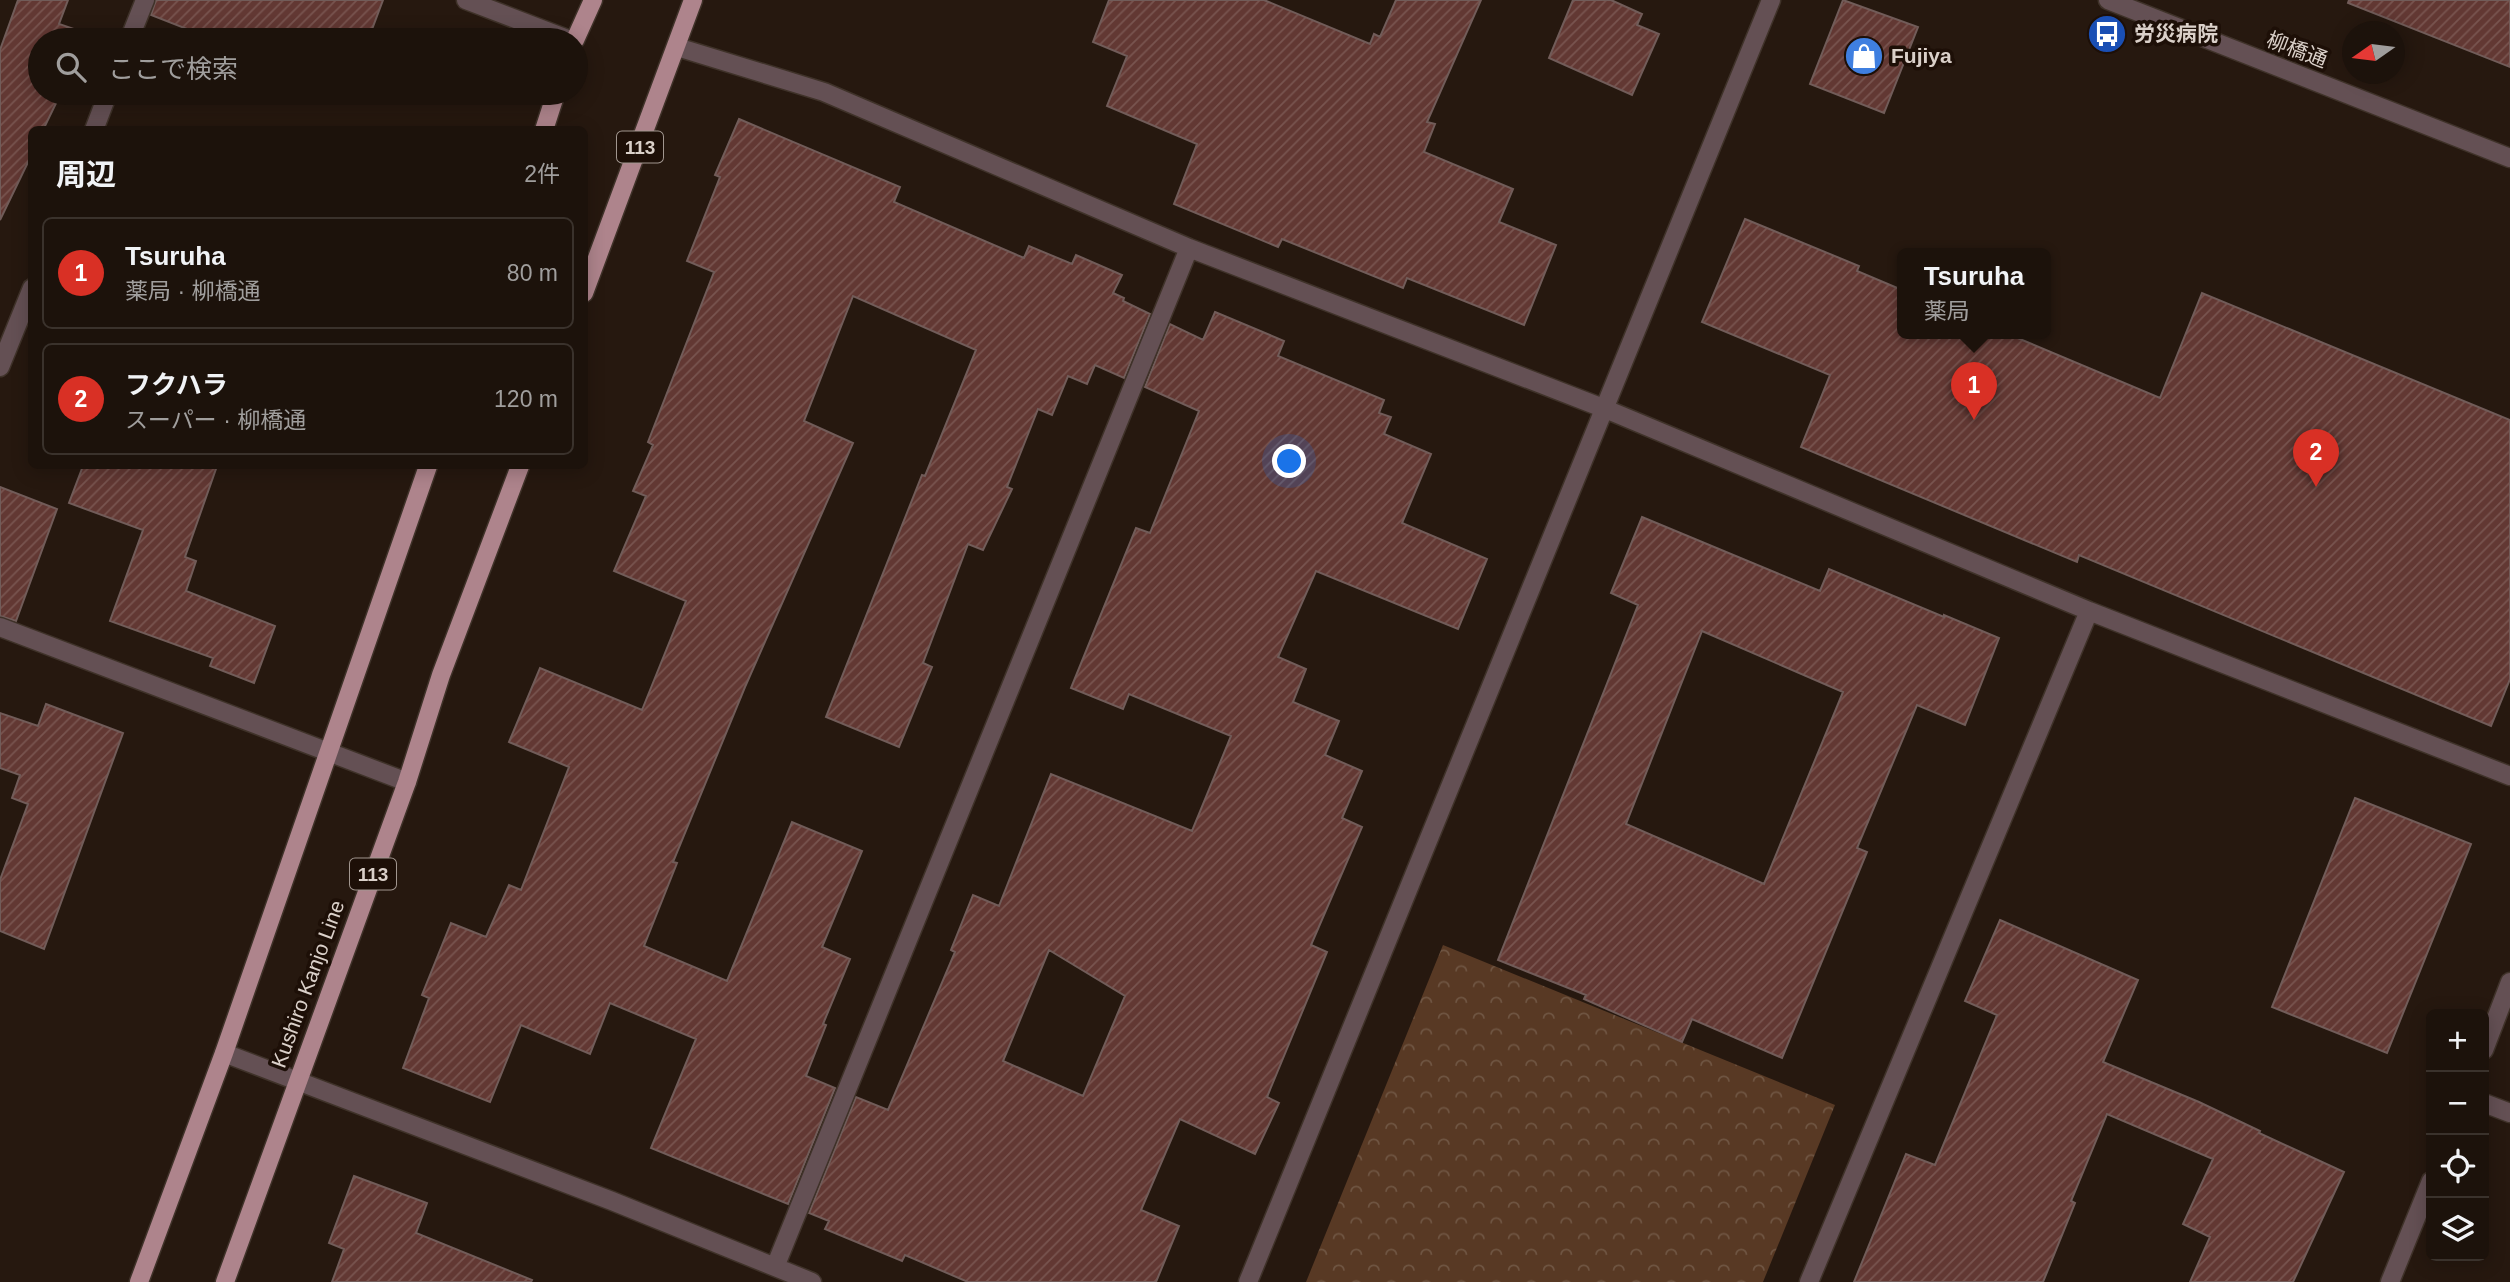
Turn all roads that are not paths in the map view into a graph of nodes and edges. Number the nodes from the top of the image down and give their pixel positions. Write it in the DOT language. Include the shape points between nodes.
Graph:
graph roads {
  1 [pos="145,0"];
  2 [pos="466,0"];
  3 [pos="593,0"];
  4 [pos="693,0"];
  5 [pos="1770,0"];
  6 [pos="2108,0"];
  7 [pos="134,28"];
  8 [pos="540,28"];
  9 [pos="578,28"];
  10 [pos="677,47"];
  11 [pos="103,105"];
  12 [pos="552,105"];
  13 [pos="96,126"];
  14 [pos="545,126"];
  15 [pos="2510,158"];
  16 [pos="1189,248"];
  17 [pos="588,282"];
  18 [pos="28,298"];
  19 [pos="0,368"];
  20 [pos="1603,408"];
  21 [pos="427,469"];
  22 [pos="519,469"];
  23 [pos="2089,611"];
  24 [pos="0,627"];
  25 [pos="329,753"];
  26 [pos="2510,776"];
  27 [pos="407,782"];
  28 [pos="2510,982"];
  29 [pos="2489,1038"];
  30 [pos="224,1053"];
  31 [pos="296,1082"];
  32 [pos="2489,1104"];
  33 [pos="2510,1113"];
  34 [pos="2426,1193"];
  35 [pos="775,1267"];
  36 [pos="139,1282"];
  37 [pos="225,1282"];
  38 [pos="813,1282"];
  39 [pos="1248,1282"];
  40 [pos="1809,1282"];
  41 [pos="2390,1282"];
  1 -- 7 [label="street"];
  2 -- 8 [label="street"];
  3 -- 9 [label="main road"];
  4 -- 10 [label="main road, 113"];
  5 -- 20 [label="street"];
  6 -- 15 [label="street, 柳橋通"];
  10 -- 16 [label="street" via="824,92"];
  10 -- 17 [label="main road, 113"];
  11 -- 13 [label="street"];
  12 -- 14 [label="main road"];
  16 -- 20 [label="street"];
  16 -- 35 [label="street"];
  18 -- 19 [label="street"];
  20 -- 23 [label="street"];
  20 -- 39 [label="street"];
  21 -- 25 [label="main road"];
  22 -- 27 [label="main road, Kushiro Kanjo Line / 113" via="441,675"];
  23 -- 26 [label="street"];
  23 -- 40 [label="street"];
  24 -- 25 [label="street"];
  25 -- 27 [label="street"];
  25 -- 30 [label="main road"];
  27 -- 31 [label="main road, Kushiro Kanjo Line / 113"];
  28 -- 29 [label="street"];
  30 -- 31 [label="street"];
  30 -- 36 [label="main road"];
  31 -- 35 [label="street"];
  31 -- 37 [label="main road, Kushiro Kanjo Line / 113"];
  32 -- 33 [label="street"];
  34 -- 41 [label="street"];
  35 -- 38 [label="street"];
}
